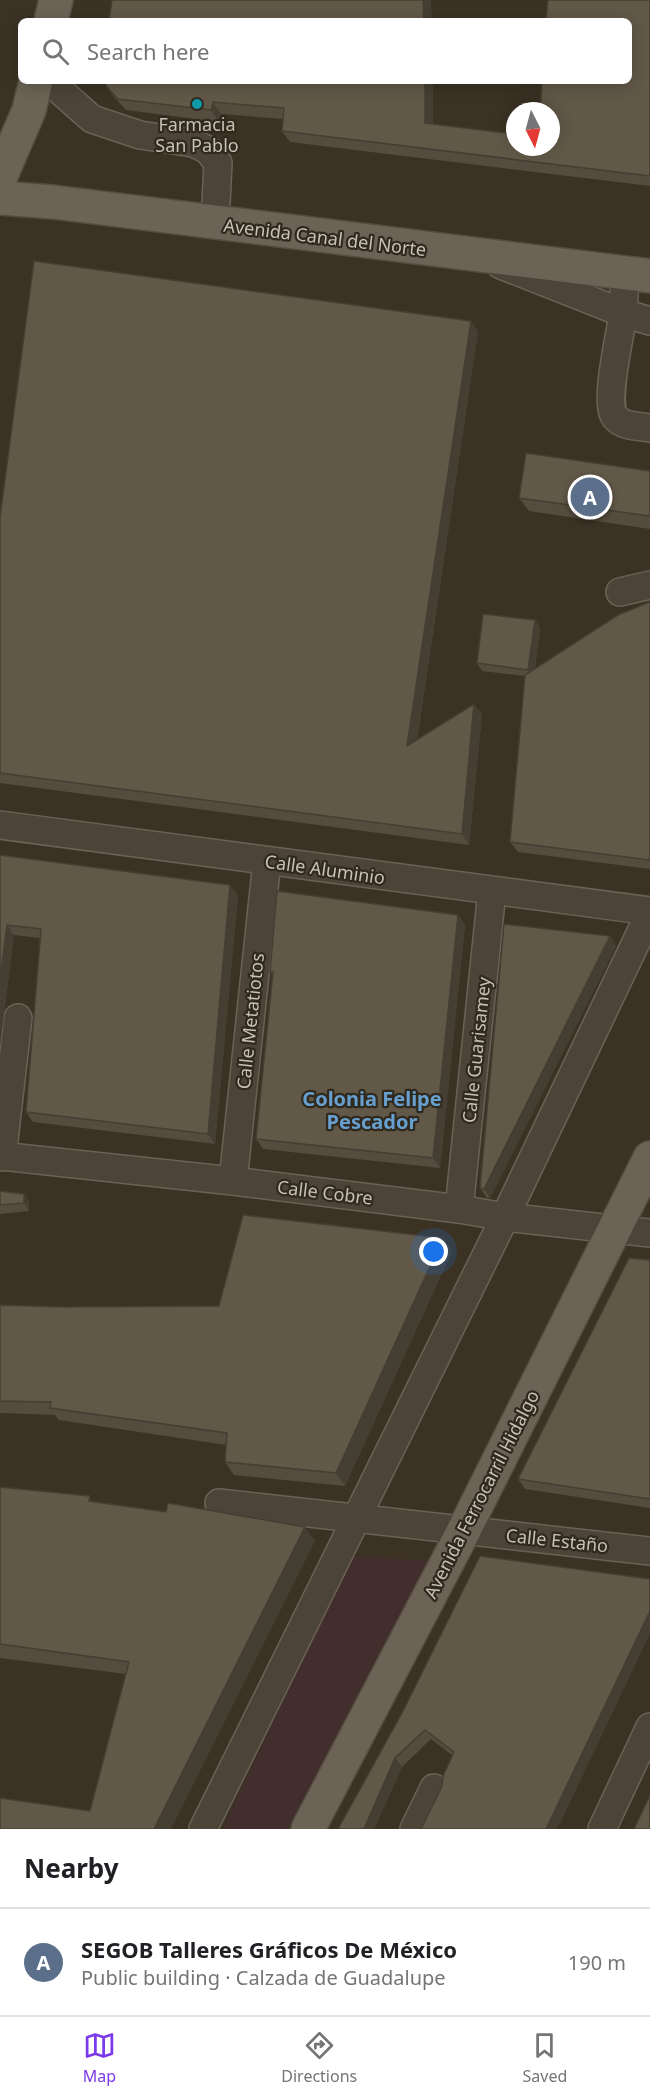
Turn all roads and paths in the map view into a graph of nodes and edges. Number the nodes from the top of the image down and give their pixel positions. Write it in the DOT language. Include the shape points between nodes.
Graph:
graph roads {
  1 [pos="57,0"];
  2 [pos="52,18"];
  3 [pos="35,84"];
  4 [pos="52,84"];
  5 [pos="4,155"];
  6 [pos="0,198"];
  7 [pos="215,223"];
  8 [pos="474,255"];
  9 [pos="637,274"];
  10 [pos="623,313"];
  11 [pos="650,321"];
  12 [pos="650,428"];
  13 [pos="650,585"];
  14 [pos="620,592"];
  15 [pos="0,825"];
  16 [pos="267,861"];
  17 [pos="492,891"];
  18 [pos="650,912"];
  19 [pos="18,1018"];
  20 [pos="1,1156"];
  21 [pos="650,1158"];
  22 [pos="234,1180"];
  23 [pos="459,1209"];
  24 [pos="505,1217"];
  25 [pos="615,1228"];
  26 [pos="650,1233"];
  27 [pos="219,1503"];
  28 [pos="356,1519"];
  29 [pos="464,1530"];
  30 [pos="650,1551"];
  31 [pos="650,1727"];
  32 [pos="434,1788"];
  33 [pos="203,1829"];
  34 [pos="308,1829"];
  35 [pos="414,1829"];
  36 [pos="602,1829"];
  1 -- 2 [label="main road"];
  3 -- 5 [label="main road" via="28,110"];
  4 -- 7 [label="street" via="92,119 140,135 193,143 208,150 218,163"];
  6 -- 7 [label="main road, Avenida Canal del Norte"];
  7 -- 8 [label="main road, Avenida Canal del Norte"];
  8 -- 9 [label="main road, Avenida Canal del Norte"];
  8 -- 10 [label="street"];
  9 -- 10 [label="street"];
  10 -- 11 [label="street"];
  10 -- 12 [label="street" via="611,409 620,422"];
  13 -- 14 [label="street"];
  15 -- 16 [label="street, Calle Aluminio"];
  16 -- 17 [label="street, Calle Aluminio"];
  16 -- 22 [label="street, Calle Metatiotos"];
  17 -- 18 [label="street, Calle Aluminio"];
  17 -- 23 [label="street, Calle Guarisamey"];
  18 -- 24 [label="street"];
  19 -- 20 [label="street"];
  20 -- 22 [label="street, Calle Cobre"];
  21 -- 25 [label="main road, Avenida Ferrocarril Hidalgo"];
  22 -- 23 [label="street, Calle Cobre"];
  23 -- 24 [label="street, Calle Cobre"];
  24 -- 25 [label="street, Calle Cobre"];
  24 -- 28 [label="street"];
  25 -- 26 [label="street, Calle Cobre"];
  25 -- 29 [label="main road, Avenida Ferrocarril Hidalgo"];
  27 -- 28 [label="street, Calle Estaño"];
  28 -- 29 [label="street, Calle Estaño"];
  28 -- 33 [label="street"];
  29 -- 30 [label="street, Calle Estaño"];
  29 -- 34 [label="main road, Avenida Ferrocarril Hidalgo"];
  31 -- 36 [label="street"];
  32 -- 35 [label="street"];
}
